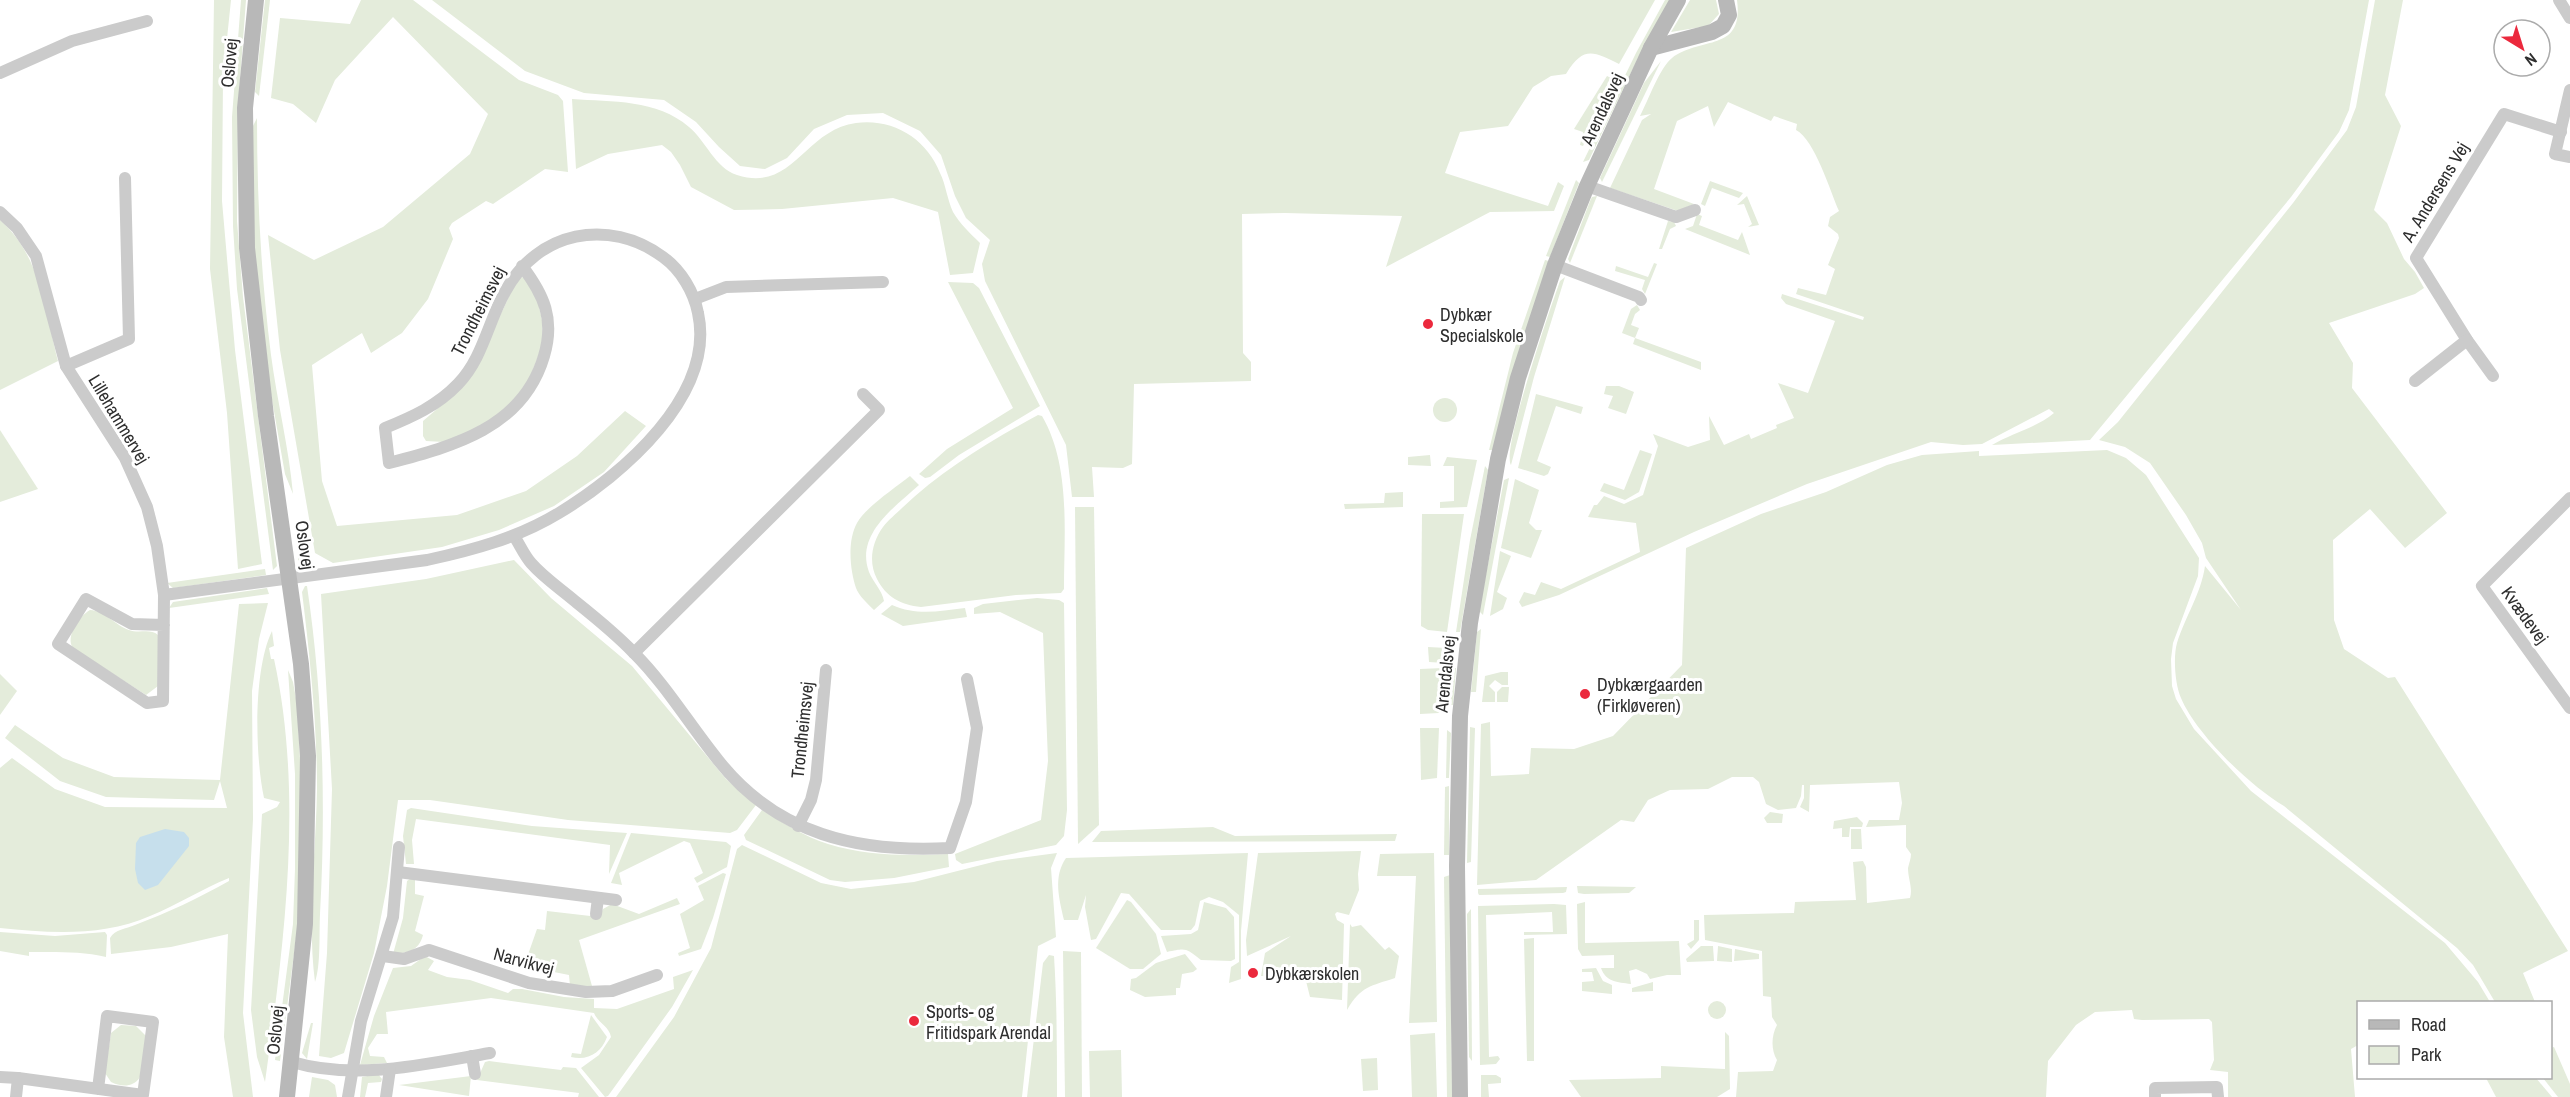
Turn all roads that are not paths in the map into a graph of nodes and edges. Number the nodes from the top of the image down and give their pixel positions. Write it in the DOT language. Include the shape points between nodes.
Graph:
graph roads {
  1 [pos="256,0"];
  2 [pos="1678,0"];
  3 [pos="1726,0"];
  4 [pos="2559,0"];
  5 [pos="2570,18"];
  6 [pos="147,21"];
  7 [pos="1652,48"];
  8 [pos="0,73"];
  9 [pos="2570,90"];
  10 [pos="2561,132"];
  11 [pos="2570,157"];
  12 [pos="125,178"];
  13 [pos="1587,186"];
  14 [pos="1695,210"];
  15 [pos="0,212"];
  16 [pos="1556,265"];
  17 [pos="522,266"];
  18 [pos="883,282"];
  19 [pos="695,299"];
  20 [pos="1641,300"];
  21 [pos="2467,340"];
  22 [pos="66,366"];
  23 [pos="2493,376"];
  24 [pos="2415,381"];
  25 [pos="863,394"];
  26 [pos="2570,498"];
  27 [pos="514,536"];
  28 [pos="289,577"];
  29 [pos="164,596"];
  30 [pos="164,625"];
  31 [pos="634,654"];
  32 [pos="826,670"];
  33 [pos="967,679"];
  34 [pos="2570,708"];
  35 [pos="798,826"];
  36 [pos="399,847"];
  37 [pos="398,872"];
  38 [pos="598,898"];
  39 [pos="616,900"];
  40 [pos="596,914"];
  41 [pos="383,956"];
  42 [pos="657,975"];
  43 [pos="490,1053"];
  44 [pos="472,1056"];
  45 [pos="292,1062"];
  46 [pos="390,1069"];
  47 [pos="351,1072"];
  48 [pos="475,1074"];
  49 [pos="0,1077"];
  50 [pos="18,1078"];
  51 [pos="98,1089"];
  52 [pos="16,1097"];
  53 [pos="287,1097"];
  54 [pos="348,1097"];
  55 [pos="386,1097"];
  56 [pos="1460,1097"];
  57 [pos="2155,1097"];
  58 [pos="2218,1097"];
  1 -- 28 [label="street, Oslovej" via="245,108 247,248"];
  2 -- 7 [label="street, Arendalsvej"];
  3 -- 7 [label="street" via="1729,15 1719,29"];
  4 -- 5 [label="street"];
  6 -- 8 [label="street" via="72,41"];
  7 -- 13 [label="street, Arendalsvej"];
  9 -- 10 [label="street"];
  10 -- 11 [label="street" via="2555,154"];
  10 -- 21 [label="street, A. Andersens Vej" via="2504,114 2416,258"];
  12 -- 22 [label="street, Lillehammervej" via="129,339"];
  13 -- 14 [label="street" via="1676,217"];
  13 -- 16 [label="street, Arendalsvej"];
  15 -- 22 [label="street, Lillehammervej" via="36,255"];
  16 -- 20 [label="street"];
  16 -- 56 [label="street, Arendalsvej" via="1518,378 1498,459 1467,641 1458,784"];
  17 -- 17 [label="street, Trondheimsvej" via="505,291 475,362 458,384 422,413 385,428 389,463 447,448 493,426 518,406 538,377 547,345 548,316 540,290"];
  17 -- 19 [label="street, Trondheimsvej" via="544,249 571,237 613,235 638,242 665,258"];
  18 -- 19 [label="street" via="726,287"];
  19 -- 27 [label="street, Trondheimsvej" via="702,331 699,356 690,383 674,410 633,456 595,490"];
  21 -- 23 [label="street, A. Andersens Vej"];
  21 -- 24 [label="street"];
  22 -- 29 [label="street, Lillehammervej" via="125,458 147,507"];
  25 -- 31 [label="street" via="879,410"];
  26 -- 34 [label="street, Kvædevej" via="2482,586"];
  27 -- 28 [label="street, Trondheimsvej" via="427,560"];
  27 -- 31 [label="street" via="530,562 546,578"];
  28 -- 29 [label="street"];
  28 -- 45 [label="street, Oslovej" via="301,664 308,766 305,924"];
  29 -- 30 [label="street, Lillehammervej"];
  30 -- 30 [label="street, Lillehammervej" via="164,701 147,703 58,644 86,599 132,624"];
  31 -- 35 [label="street" via="737,782"];
  32 -- 35 [label="street, Trondheimsvej" via="816,780"];
  33 -- 35 [label="street" via="977,728 966,802 950,848 868,847"];
  36 -- 37 [label="street"];
  37 -- 38 [label="street"];
  37 -- 41 [label="street"];
  38 -- 39 [label="street"];
  38 -- 40 [label="street"];
  41 -- 42 [label="street, Narvikvej" via="404,959 429,950 529,983 586,992 612,992"];
  41 -- 47 [label="street" via="361,1021"];
  43 -- 44 [label="street"];
  44 -- 46 [label="street"];
  44 -- 48 [label="street"];
  45 -- 47 [label="street"];
  45 -- 53 [label="street, Oslovej"];
  46 -- 47 [label="street"];
  46 -- 55 [label="street"];
  47 -- 54 [label="street"];
  49 -- 50 [label="street"];
  50 -- 51 [label="street"];
  50 -- 52 [label="street"];
  51 -- 51 [label="street" via="107,1016 153,1022 143,1095"];
  57 -- 58 [label="street" via="2155,1088 2217,1087"];
}
